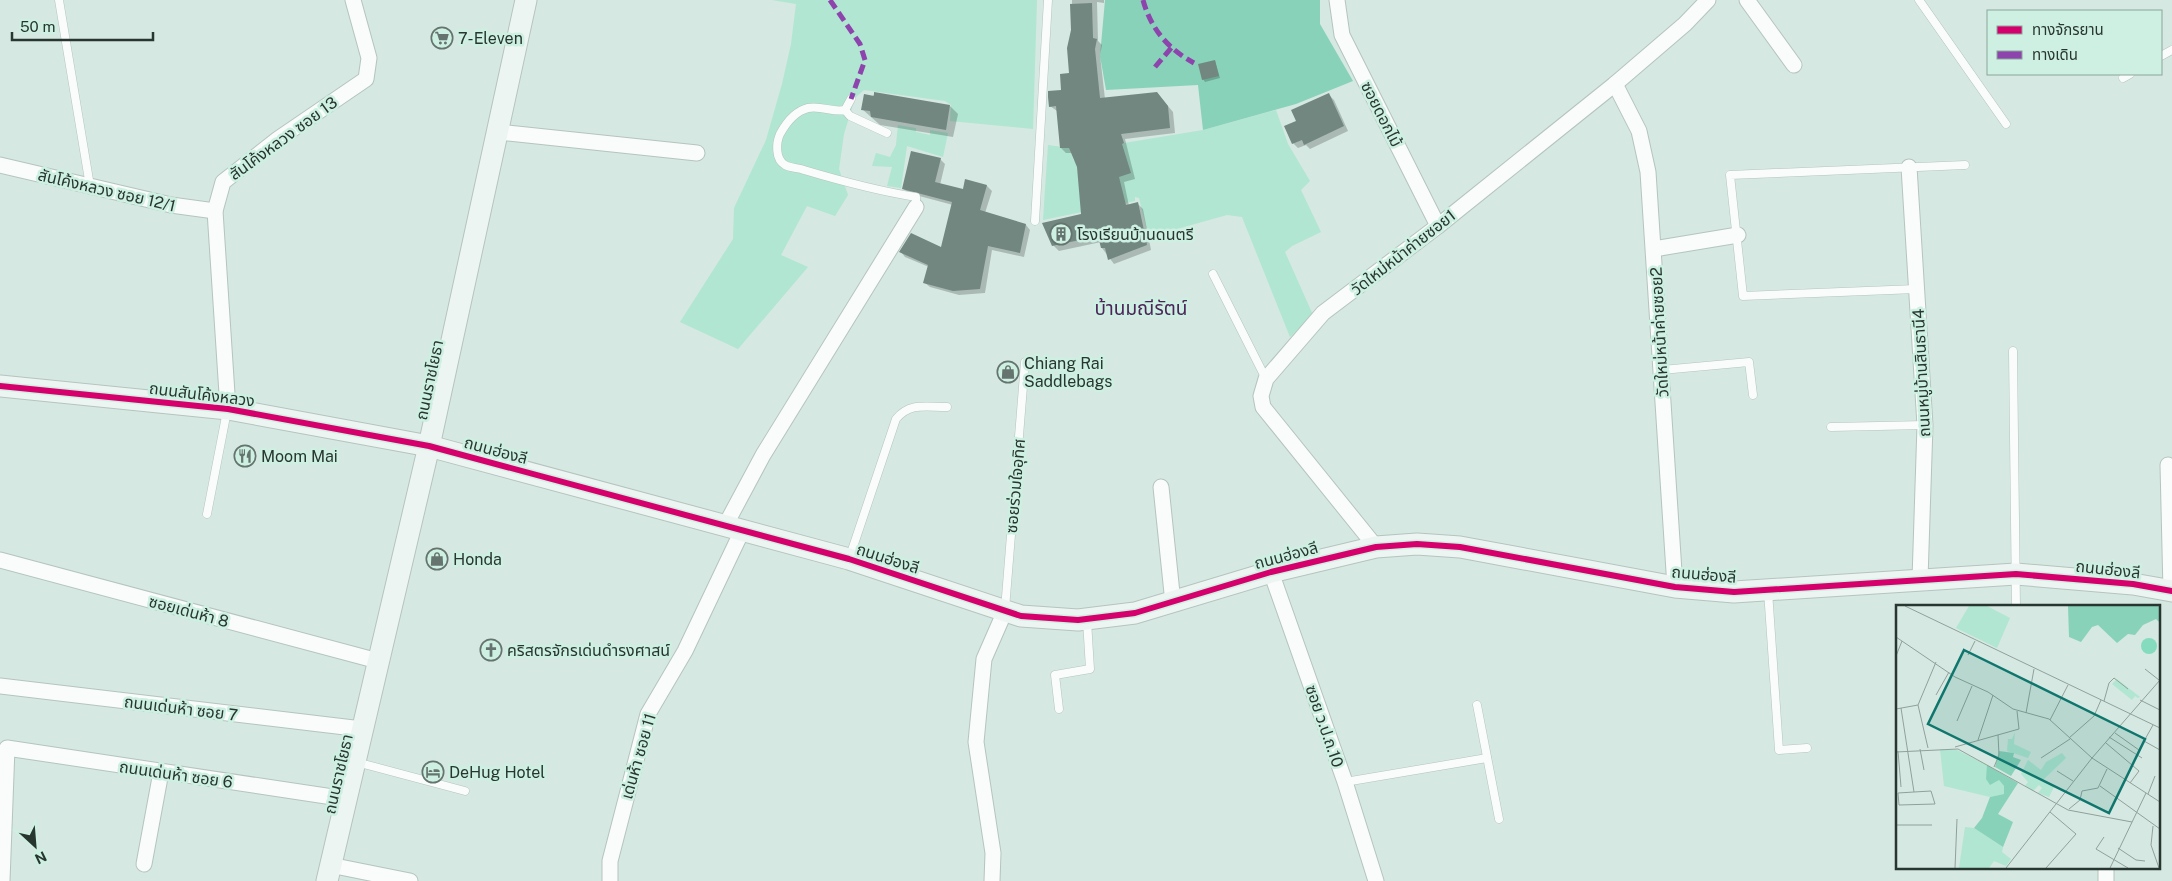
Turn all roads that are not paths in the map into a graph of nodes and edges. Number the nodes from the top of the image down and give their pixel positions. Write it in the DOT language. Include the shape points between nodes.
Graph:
graph roads {
  1 [pos="59,0"];
  2 [pos="353,0"];
  3 [pos="526,0"];
  4 [pos="1048,0"];
  5 [pos="1337,0"];
  6 [pos="1708,0"];
  7 [pos="1747,0"];
  8 [pos="1919,0"];
  9 [pos="1794,65"];
  10 [pos="1615,84"];
  11 [pos="852,99"];
  12 [pos="846,110"];
  13 [pos="2006,124"];
  14 [pos="498,132"];
  15 [pos="887,133"];
  16 [pos="698,153"];
  17 [pos="0,165"];
  18 [pos="1965,165"];
  19 [pos="1909,167"];
  20 [pos="90,186"];
  21 [pos="916,207"];
  22 [pos="215,211"];
  23 [pos="1036,220"];
  24 [pos="1438,226"];
  25 [pos="1738,235"];
  26 [pos="1654,249"];
  27 [pos="1214,274"];
  28 [pos="1916,289"];
  29 [pos="2013,351"];
  30 [pos="1025,362"];
  31 [pos="1662,370"];
  32 [pos="1266,379"];
  33 [pos="0,386"];
  34 [pos="1753,395"];
  35 [pos="947,407"];
  36 [pos="228,410"];
  37 [pos="1925,424"];
  38 [pos="1831,427"];
  39 [pos="429,446"];
  40 [pos="2168,465"];
  41 [pos="1160,487"];
  42 [pos="207,514"];
  43 [pos="734,528"];
  44 [pos="1376,547"];
  45 [pos="849,559"];
  46 [pos="0,560"];
  47 [pos="1272,572"];
  48 [pos="2016,574"];
  49 [pos="1920,579"];
  50 [pos="1675,587"];
  51 [pos="1768,591"];
  52 [pos="2171,591"];
  53 [pos="1173,603"];
  54 [pos="2016,605"];
  55 [pos="1005,611"];
  56 [pos="1086,619"];
  57 [pos="378,661"];
  58 [pos="0,686"];
  59 [pos="1477,706"];
  60 [pos="1059,710"];
  61 [pos="362,729"];
  62 [pos="1807,748"];
  63 [pos="1487,758"];
  64 [pos="354,762"];
  65 [pos="161,772"];
  66 [pos="1345,782"];
  67 [pos="465,791"];
  68 [pos="346,799"];
  69 [pos="1499,819"];
  70 [pos="2,851"];
  71 [pos="144,864"];
  72 [pos="2106,868"];
  73 [pos="328,873"];
  74 [pos="2,881"];
  75 [pos="410,881"];
  76 [pos="610,881"];
  77 [pos="992,881"];
  78 [pos="1376,881"];
  79 [pos="2106,881"];
  1 -- 20 [label="lane"];
  2 -- 22 [label="street, สันโค้งหลวง ซอย 13" via="369,58 366,79 278,139 224,182"];
  3 -- 14 [label="street, ถนนราชโยธา"];
  4 -- 23 [label="lane"];
  5 -- 24 [label="street, ซอยดอกไม้" via="1342,35"];
  6 -- 10 [label="street, วัดใหม่หน้าค่ายซอย1"];
  7 -- 9 [label="street"];
  8 -- 13 [label="lane"];
  10 -- 24 [label="street, วัดใหม่หน้าค่ายซอย1"];
  10 -- 26 [label="street, วัดใหม่หน้าค่ายซอย2" via="1639,131 1648,172"];
  11 -- 12 [label="lane"];
  12 -- 15 [label="lane" via="850,116"];
  12 -- 21 [label="lane" via="836,112 808,108 796,114 780,135 777,145 779,158 785,165 828,178 916,197"];
  14 -- 16 [label="street"];
  14 -- 39 [label="street, ถนนราชโยธา"];
  17 -- 20 [label="street, สันโค้งหลวง ซอย 12/1"];
  18 -- 19 [label="lane"];
  19 -- 25 [label="lane" via="1730,175"];
  19 -- 28 [label="street, ถนนหมู่บ้านสินธานี4"];
  20 -- 22 [label="street, สันโค้งหลวง ซอย 12/1" via="171,205"];
  21 -- 43 [label="street, เด่นห้า ซอย 11" via="763,455"];
  22 -- 36 [label="street, สันโค้งหลวง ซอย 13"];
  24 -- 32 [label="street, วัดใหม่หน้าค่ายซอย1" via="1323,313"];
  25 -- 26 [label="street"];
  25 -- 28 [label="lane" via="1743,296"];
  26 -- 31 [label="street, วัดใหม่หน้าค่ายซอย2"];
  27 -- 32 [label="lane"];
  28 -- 37 [label="street, ถนนหมู่บ้านสินธานี4"];
  29 -- 48 [label="lane"];
  30 -- 55 [label="lane, ซอยร่วมใจอุทิศ"];
  31 -- 34 [label="lane" via="1749,362"];
  31 -- 50 [label="street, วัดใหม่หน้าค่ายซอย2"];
  32 -- 44 [label="street, วัดใหม่หน้าค่ายซอย1" via="1260,396 1262,407"];
  33 -- 36 [label="street, ถนนสันโค้งหลวง"];
  35 -- 45 [label="lane" via="913,407 904,410 896,419"];
  36 -- 39 [label="street, ถนนสันโค้งหลวง"];
  36 -- 42 [label="lane"];
  37 -- 38 [label="lane"];
  37 -- 49 [label="street, ถนนหมู่บ้านสินธานี4"];
  39 -- 43 [label="street, ถนนฮ่องลี"];
  39 -- 57 [label="street, ถนนราชโยธา"];
  40 -- 52 [label="street"];
  41 -- 53 [label="street"];
  43 -- 45 [label="street, ถนนฮ่องลี"];
  43 -- 76 [label="street, เด่นห้า ซอย 11" via="686,651 648,714 610,861"];
  44 -- 47 [label="street, ถนนฮ่องลี"];
  44 -- 50 [label="street, ถนนฮ่องลี" via="1417,544 1460,547"];
  45 -- 55 [label="street, ถนนฮ่องลี"];
  46 -- 57 [label="street, ซอยเด่นห้า 8"];
  47 -- 53 [label="street, ถนนฮ่องลี"];
  47 -- 66 [label="street, ซอย ว.ป.ถ.10"];
  48 -- 49 [label="street, ถนนฮ่องลี"];
  48 -- 52 [label="street, ถนนฮ่องลี" via="2133,584"];
  48 -- 54 [label="lane"];
  49 -- 51 [label="street, ถนนฮ่องลี"];
  50 -- 51 [label="street, ถนนฮ่องลี"];
  51 -- 62 [label="lane" via="1779,750"];
  53 -- 56 [label="street, ถนนฮ่องลี"];
  55 -- 56 [label="street, ถนนฮ่องลี" via="1022,616"];
  55 -- 77 [label="street" via="984,659 976,742 993,853"];
  56 -- 60 [label="lane" via="1090,670 1055,675"];
  57 -- 61 [label="street, ถนนราชโยธา"];
  58 -- 61 [label="street, ถนนเด่นห้า ซอย 7"];
  59 -- 63 [label="lane"];
  61 -- 64 [label="street, ถนนราชโยธา"];
  63 -- 66 [label="lane"];
  63 -- 69 [label="lane"];
  64 -- 67 [label="lane"];
  64 -- 68 [label="street, ถนนราชโยธา"];
  65 -- 68 [label="street, ถนนเด่นห้า ซอย 6"];
  65 -- 70 [label="street, ถนนเด่นห้า ซอย 6" via="7,748"];
  65 -- 71 [label="street"];
  66 -- 78 [label="street, ซอย ว.ป.ถ.10"];
  68 -- 73 [label="street, ถนนราชโยธา"];
  70 -- 74 [label="street"];
  72 -- 79 [label="street"];
  73 -- 75 [label="street"];
}
